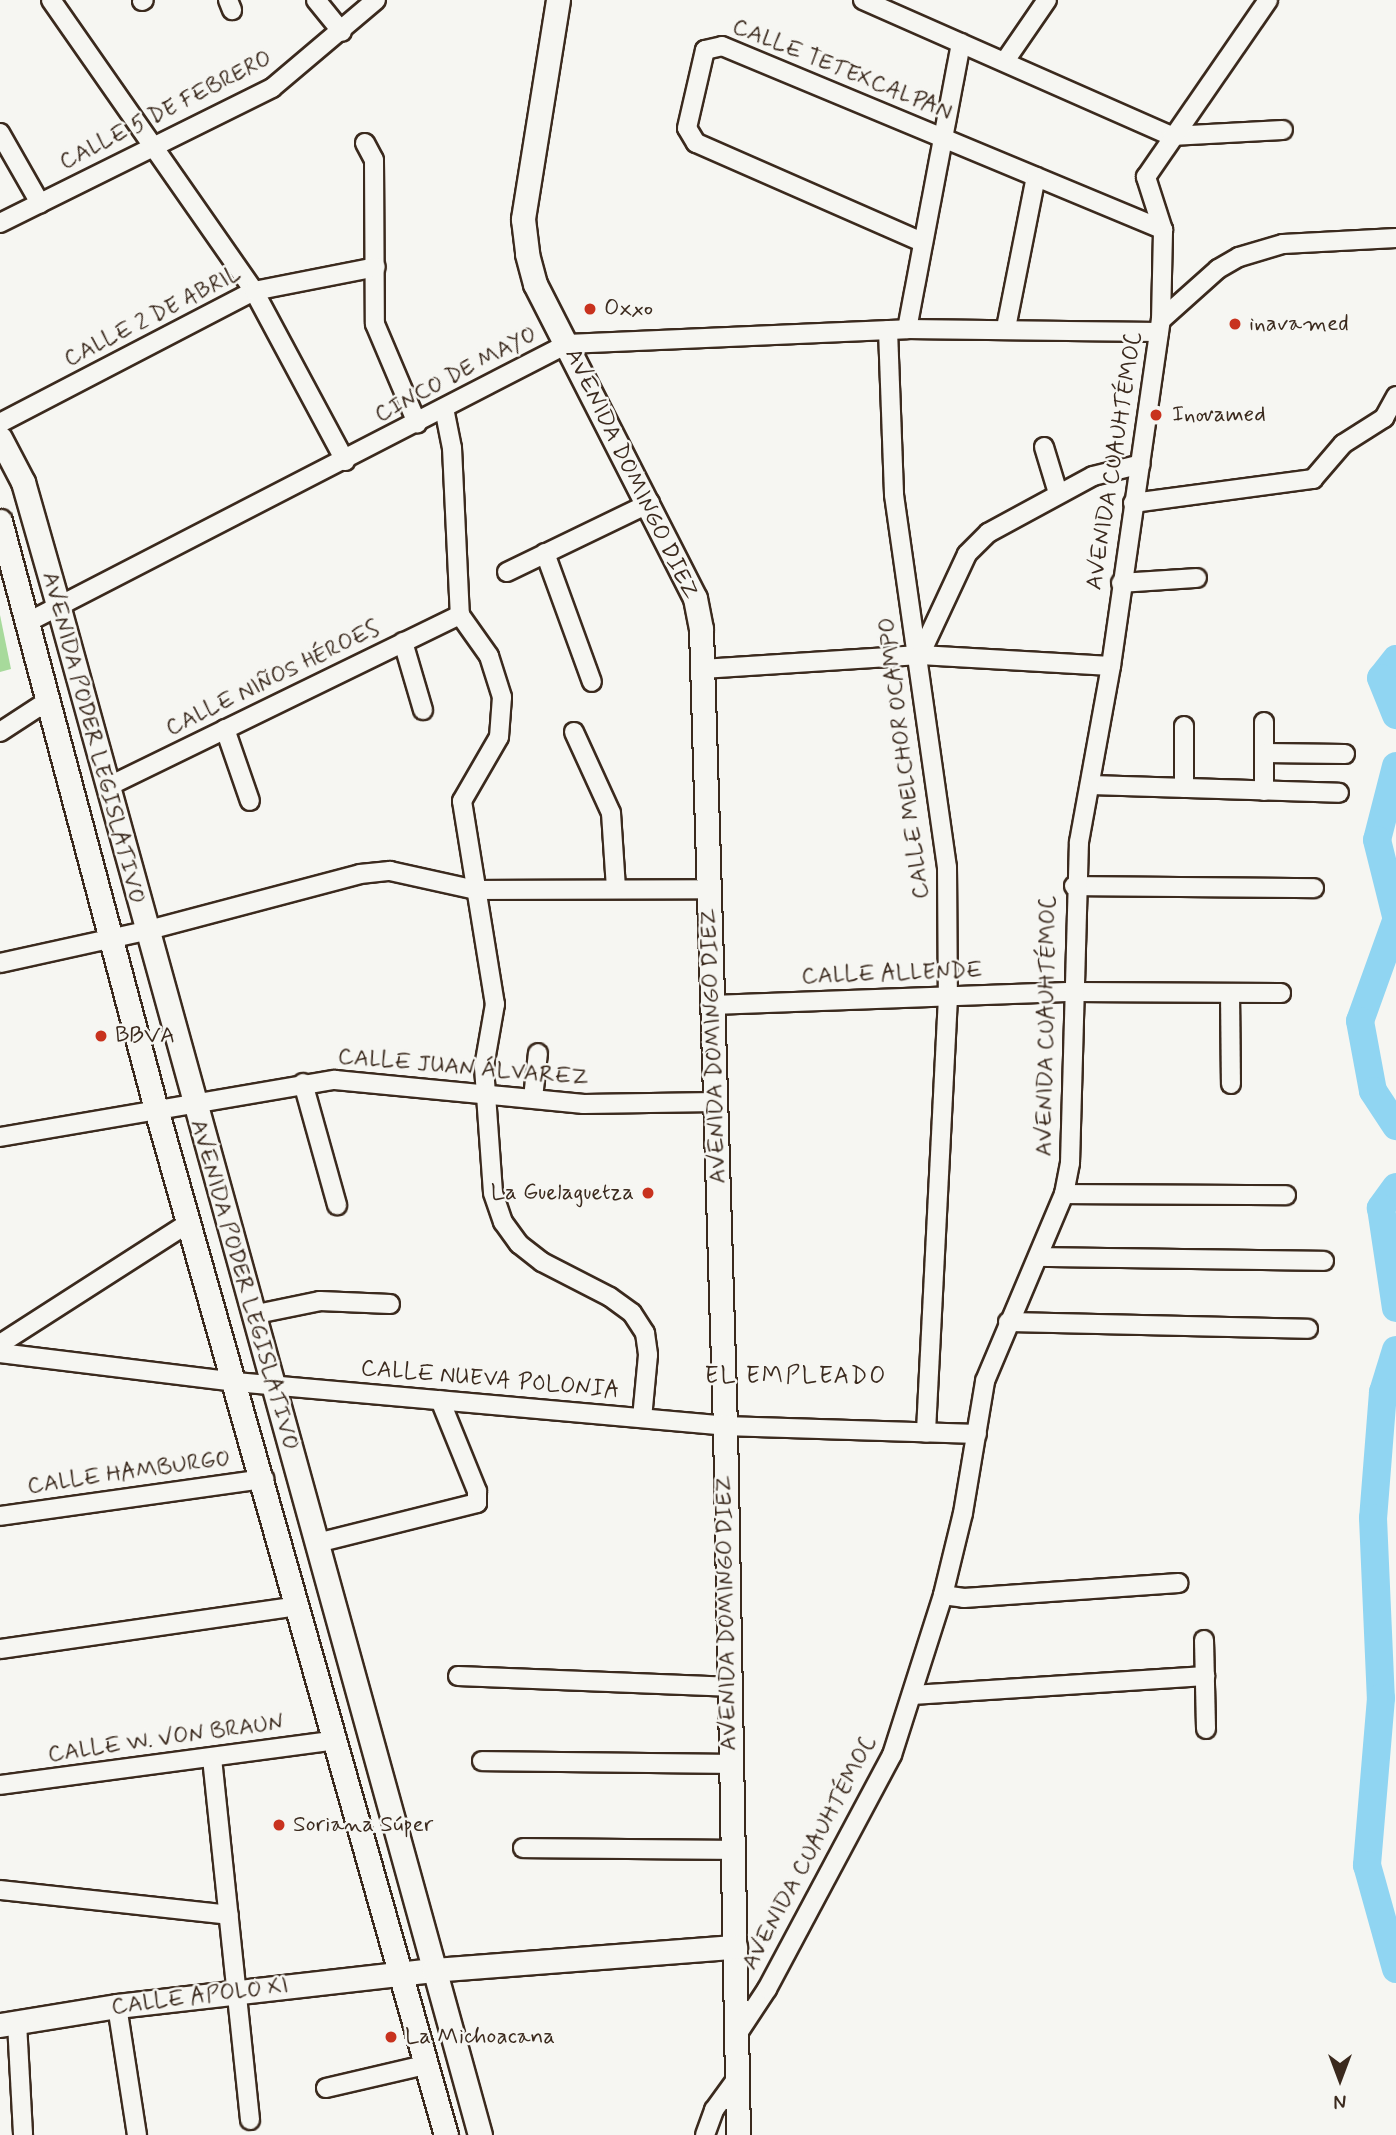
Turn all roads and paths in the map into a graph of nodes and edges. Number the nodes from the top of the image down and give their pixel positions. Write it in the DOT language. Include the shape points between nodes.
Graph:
graph roads {
  1 [pos="51,0"];
  2 [pos="316,0"];
  3 [pos="376,0"];
  4 [pos="558,0"];
  5 [pos="863,0"];
  6 [pos="1047,0"];
  7 [pos="1268,0"];
  8 [pos="342,32"];
  9 [pos="961,43"];
  10 [pos="1005,61"];
  11 [pos="1283,130"];
  12 [pos="0,133"];
  13 [pos="1171,136"];
  14 [pos="944,137"];
  15 [pos="365,143"];
  16 [pos="154,145"];
  17 [pos="1036,177"];
  18 [pos="40,202"];
  19 [pos="0,223"];
  20 [pos="1163,230"];
  21 [pos="1396,238"];
  22 [pos="922,242"];
  23 [pos="376,267"];
  24 [pos="254,290"];
  25 [pos="1160,326"];
  26 [pos="1006,328"];
  27 [pos="907,329"];
  28 [pos="888,330"];
  29 [pos="567,344"];
  30 [pos="1396,396"];
  31 [pos="444,408"];
  32 [pos="0,423"];
  33 [pos="417,423"];
  34 [pos="0,438"];
  35 [pos="1044,447"];
  36 [pos="345,461"];
  37 [pos="1141,464"];
  38 [pos="1058,493"];
  39 [pos="650,503"];
  40 [pos="1133,503"];
  41 [pos="0,521"];
  42 [pos="545,553"];
  43 [pos="507,572"];
  44 [pos="1197,578"];
  45 [pos="1121,583"];
  46 [pos="58,605"];
  47 [pos="460,615"];
  48 [pos="28,622"];
  49 [pos="403,642"];
  50 [pos="920,655"];
  51 [pos="1111,666"];
  52 [pos="702,669"];
  53 [pos="592,682"];
  54 [pos="48,700"];
  55 [pos="423,710"];
  56 [pos="1264,722"];
  57 [pos="1184,726"];
  58 [pos="225,729"];
  59 [pos="0,732"];
  60 [pos="574,732"];
  61 [pos="1265,752"];
  62 [pos="1345,754"];
  63 [pos="1091,785"];
  64 [pos="107,787"];
  65 [pos="1184,788"];
  66 [pos="1264,791"];
  67 [pos="1339,793"];
  68 [pos="250,801"];
  69 [pos="1074,886"];
  70 [pos="1314,888"];
  71 [pos="616,889"];
  72 [pos="709,889"];
  73 [pos="475,890"];
  74 [pos="145,931"];
  75 [pos="110,938"];
  76 [pos="0,963"];
  77 [pos="1074,992"];
  78 [pos="1230,993"];
  79 [pos="1281,993"];
  80 [pos="948,997"];
  81 [pos="712,1005"];
  82 [pos="538,1053"];
  83 [pos="303,1083"];
  84 [pos="1231,1084"];
  85 [pos="484,1094"];
  86 [pos="533,1098"];
  87 [pos="192,1102"];
  88 [pos="716,1102"];
  89 [pos="156,1109"];
  90 [pos="0,1137"];
  91 [pos="1064,1194"];
  92 [pos="1286,1195"];
  93 [pos="337,1205"];
  94 [pos="190,1222"];
  95 [pos="1041,1257"];
  96 [pos="1324,1261"];
  97 [pos="390,1304"];
  98 [pos="252,1315"];
  99 [pos="1008,1322"];
  100 [pos="1308,1329"];
  101 [pos="0,1344"];
  102 [pos="0,1353"];
  103 [pos="236,1382"];
  104 [pos="272,1385"];
  105 [pos="440,1400"];
  106 [pos="642,1418"];
  107 [pos="725,1426"];
  108 [pos="926,1432"];
  109 [pos="976,1434"];
  110 [pos="264,1479"];
  111 [pos="0,1516"];
  112 [pos="317,1543"];
  113 [pos="1178,1583"];
  114 [pos="943,1595"];
  115 [pos="299,1606"];
  116 [pos="1204,1640"];
  117 [pos="0,1649"];
  118 [pos="458,1676"];
  119 [pos="1205,1676"];
  120 [pos="728,1687"];
  121 [pos="912,1695"];
  122 [pos="1206,1729"];
  123 [pos="337,1740"];
  124 [pos="212,1758"];
  125 [pos="482,1761"];
  126 [pos="728,1764"];
  127 [pos="0,1786"];
  128 [pos="523,1848"];
  129 [pos="733,1850"];
  130 [pos="0,1890"];
  131 [pos="229,1915"];
  132 [pos="734,1947"];
  133 [pos="433,1970"];
  134 [pos="401,1974"];
  135 [pos="237,1991"];
  136 [pos="117,2006"];
  137 [pos="9,2024"];
  138 [pos="738,2033"];
  139 [pos="425,2065"];
  140 [pos="737,2080"];
  141 [pos="326,2088"];
  142 [pos="250,2120"];
  143 [pos="23,2135"];
  144 [pos="137,2135"];
  145 [pos="446,2135"];
  146 [pos="480,2135"];
  147 [pos="705,2135"];
  148 [pos="738,2135"];
  1 -- 16 [label="street"];
  2 -- 8 [label="street"];
  3 -- 8 [label="street, CALLE 5 DE FEBRERO"];
  4 -- 29 [label="main road, AVENIDA DOMINGO DIEZ" via="523,219 535,284"];
  5 -- 9 [label="street"];
  6 -- 10 [label="street"];
  7 -- 13 [label="street, AVENIDA CUAUHTÉMOC"];
  8 -- 16 [label="street, CALLE 5 DE FEBRERO" via="272,88"];
  9 -- 10 [label="street"];
  9 -- 14 [label="street"];
  10 -- 13 [label="street"];
  11 -- 13 [label="street"];
  12 -- 18 [label="street"];
  13 -- 20 [label="street, AVENIDA CUAUHTÉMOC" via="1146,177"];
  14 -- 17 [label="street, CALLE TETEXCALPAN"];
  14 -- 22 [label="street"];
  14 -- 22 [label="street, CALLE TETEXCALPAN" via="722,46 705,50 687,128 696,143"];
  15 -- 23 [label="street" via="374,160"];
  16 -- 18 [label="street, CALLE 5 DE FEBRERO"];
  16 -- 24 [label="street"];
  17 -- 20 [label="street, CALLE TETEXCALPAN"];
  17 -- 26 [label="street"];
  18 -- 19 [label="street, CALLE 5 DE FEBRERO"];
  20 -- 25 [label="street, AVENIDA CUAUHTÉMOC"];
  21 -- 25 [label="street" via="1294,243 1240,257 1218,269"];
  22 -- 27 [label="street"];
  23 -- 24 [label="street, CALLE 2 DE ABRIL"];
  23 -- 33 [label="street" via="375,324"];
  24 -- 32 [label="street, CALLE 2 DE ABRIL"];
  24 -- 36 [label="street"];
  25 -- 26 [label="street, CINCO DE MAYO"];
  25 -- 37 [label="street, AVENIDA CUAUHTÉMOC"];
  26 -- 27 [label="street, CINCO DE MAYO"];
  27 -- 28 [label="street, CINCO DE MAYO"];
  28 -- 29 [label="street, CINCO DE MAYO"];
  28 -- 50 [label="street, CALLE MELCHOR OCAMPO" via="894,495"];
  29 -- 31 [label="street, CINCO DE MAYO"];
  29 -- 39 [label="main road, AVENIDA DOMINGO DIEZ"];
  30 -- 40 [label="street" via="1384,418 1343,444 1313,479"];
  31 -- 33 [label="street, CINCO DE MAYO"];
  31 -- 47 [label="street" via="452,448"];
  33 -- 36 [label="street, CINCO DE MAYO"];
  34 -- 46 [label="main road, AVENIDA PODER LEGISLATIVO" via="23,482"];
  35 -- 38 [label="street"];
  36 -- 46 [label="street, CINCO DE MAYO"];
  37 -- 38 [label="street" via="1093,476"];
  37 -- 40 [label="street, AVENIDA CUAUHTÉMOC"];
  38 -- 50 [label="street" via="988,533 967,554"];
  39 -- 42 [label="street"];
  39 -- 52 [label="main road, AVENIDA DOMINGO DIEZ" via="695,598"];
  40 -- 45 [label="street, AVENIDA CUAUHTÉMOC"];
  41 -- 48 [label="main road, AVENIDA PODER LEGISLATIVO"];
  42 -- 43 [label="street"];
  42 -- 53 [label="street"];
  44 -- 45 [label="street"];
  45 -- 51 [label="street, AVENIDA CUAUHTÉMOC"];
  46 -- 48 [label="street, CINCO DE MAYO"];
  46 -- 64 [label="main road, AVENIDA PODER LEGISLATIVO"];
  47 -- 49 [label="street, CALLE NIÑOS HÉROES"];
  47 -- 73 [label="street" via="489,656 502,697 499,737 462,801"];
  48 -- 54 [label="main road, AVENIDA PODER LEGISLATIVO"];
  49 -- 55 [label="street"];
  49 -- 58 [label="street, CALLE NIÑOS HÉROES"];
  50 -- 51 [label="street"];
  50 -- 52 [label="street"];
  50 -- 80 [label="street, CALLE MELCHOR OCAMPO" via="947,867"];
  51 -- 63 [label="street, AVENIDA CUAUHTÉMOC"];
  52 -- 72 [label="main road, AVENIDA DOMINGO DIEZ"];
  54 -- 59 [label="street"];
  54 -- 75 [label="main road, AVENIDA PODER LEGISLATIVO"];
  56 -- 61 [label="street"];
  57 -- 65 [label="street"];
  58 -- 64 [label="street, CALLE NIÑOS HÉROES"];
  58 -- 68 [label="street"];
  60 -- 71 [label="street" via="611,813"];
  61 -- 62 [label="street"];
  61 -- 66 [label="street"];
  63 -- 65 [label="street"];
  63 -- 69 [label="street, AVENIDA CUAUHTÉMOC"];
  64 -- 74 [label="main road, AVENIDA PODER LEGISLATIVO"];
  65 -- 66 [label="street"];
  66 -- 67 [label="street"];
  69 -- 70 [label="street"];
  69 -- 77 [label="street, AVENIDA CUAUHTÉMOC"];
  71 -- 72 [label="street"];
  71 -- 73 [label="street"];
  72 -- 81 [label="main road, AVENIDA DOMINGO DIEZ"];
  73 -- 74 [label="street" via="390,871 360,874"];
  73 -- 85 [label="street" via="495,1004"];
  74 -- 75 [label="street"];
  74 -- 87 [label="main road, AVENIDA PODER LEGISLATIVO"];
  75 -- 76 [label="street"];
  75 -- 89 [label="main road, AVENIDA PODER LEGISLATIVO"];
  77 -- 78 [label="street, CALLE ALLENDE"];
  77 -- 80 [label="street, CALLE ALLENDE"];
  77 -- 91 [label="street, AVENIDA CUAUHTÉMOC" via="1070,1163"];
  78 -- 79 [label="street, CALLE ALLENDE"];
  78 -- 84 [label="street"];
  80 -- 81 [label="street, CALLE ALLENDE"];
  80 -- 108 [label="street, CALLE MELCHOR OCAMPO"];
  81 -- 88 [label="main road, AVENIDA DOMINGO DIEZ"];
  82 -- 86 [label="street"];
  83 -- 85 [label="street, CALLE JUAN ÁLVAREZ" via="335,1080"];
  83 -- 87 [label="street, CALLE JUAN ÁLVAREZ"];
  83 -- 93 [label="street"];
  85 -- 86 [label="street, CALLE JUAN ÁLVAREZ"];
  85 -- 106 [label="street" via="489,1166 503,1222 519,1244 542,1262 632,1313 645,1333 648,1355"];
  86 -- 88 [label="street, CALLE JUAN ÁLVAREZ" via="584,1104"];
  87 -- 89 [label="street, CALLE JUAN ÁLVAREZ"];
  87 -- 98 [label="main road, AVENIDA PODER LEGISLATIVO"];
  88 -- 107 [label="main road, AVENIDA DOMINGO DIEZ"];
  89 -- 90 [label="street, CALLE JUAN ÁLVAREZ"];
  89 -- 94 [label="main road, AVENIDA PODER LEGISLATIVO"];
  91 -- 92 [label="street"];
  91 -- 95 [label="street, AVENIDA CUAUHTÉMOC"];
  94 -- 101 [label="street"];
  94 -- 103 [label="main road, AVENIDA PODER LEGISLATIVO"];
  95 -- 96 [label="street"];
  95 -- 99 [label="street, AVENIDA CUAUHTÉMOC"];
  97 -- 98 [label="street" via="320,1301"];
  98 -- 104 [label="main road, AVENIDA PODER LEGISLATIVO"];
  99 -- 100 [label="street"];
  99 -- 109 [label="street, AVENIDA CUAUHTÉMOC" via="985,1381"];
  102 -- 103 [label="street, CALLE NUEVA POLONIA"];
  103 -- 104 [label="street, CALLE NUEVA POLONIA"];
  103 -- 110 [label="main road, AVENIDA PODER LEGISLATIVO"];
  104 -- 105 [label="street, CALLE NUEVA POLONIA"];
  104 -- 112 [label="main road, AVENIDA PODER LEGISLATIVO"];
  105 -- 106 [label="street, CALLE NUEVA POLONIA"];
  105 -- 112 [label="street" via="477,1491 477,1503"];
  106 -- 107 [label="street, CALLE NUEVA POLONIA"];
  107 -- 108 [label="street, CALLE NUEVA POLONIA"];
  107 -- 120 [label="main road, AVENIDA DOMINGO DIEZ"];
  108 -- 109 [label="street, CALLE NUEVA POLONIA"];
  109 -- 114 [label="street, AVENIDA CUAUHTÉMOC"];
  110 -- 111 [label="street, CALLE HAMBURGO"];
  110 -- 115 [label="main road, AVENIDA PODER LEGISLATIVO"];
  112 -- 133 [label="main road, AVENIDA PODER LEGISLATIVO"];
  113 -- 114 [label="street" via="964,1598"];
  114 -- 121 [label="street, AVENIDA CUAUHTÉMOC"];
  115 -- 117 [label="street"];
  115 -- 123 [label="main road, AVENIDA PODER LEGISLATIVO"];
  116 -- 119 [label="street"];
  118 -- 120 [label="street"];
  119 -- 121 [label="street"];
  119 -- 122 [label="street"];
  120 -- 126 [label="main road, AVENIDA DOMINGO DIEZ"];
  121 -- 138 [label="street, AVENIDA CUAUHTÉMOC" via="892,1755 767,1989"];
  123 -- 124 [label="street, CALLE W. VON BRAUN"];
  123 -- 134 [label="main road, AVENIDA PODER LEGISLATIVO"];
  124 -- 127 [label="street, CALLE W. VON BRAUN"];
  124 -- 131 [label="street"];
  125 -- 126 [label="street"];
  126 -- 129 [label="main road, AVENIDA DOMINGO DIEZ"];
  128 -- 129 [label="street"];
  129 -- 132 [label="main road, AVENIDA DOMINGO DIEZ"];
  130 -- 131 [label="street"];
  131 -- 135 [label="street"];
  132 -- 133 [label="main road, CALLE APOLO XI"];
  132 -- 138 [label="main road, AVENIDA DOMINGO DIEZ"];
  133 -- 134 [label="main road, CALLE APOLO XI"];
  133 -- 146 [label="main road, AVENIDA PODER LEGISLATIVO"];
  134 -- 135 [label="main road, CALLE APOLO XI"];
  134 -- 139 [label="main road, AVENIDA PODER LEGISLATIVO"];
  135 -- 136 [label="main road, CALLE APOLO XI"];
  135 -- 142 [label="street"];
  136 -- 137 [label="main road, CALLE APOLO XI"];
  136 -- 144 [label="street"];
  137 -- 143 [label="street"];
  138 -- 140 [label="main road, AVENIDA DOMINGO DIEZ"];
  139 -- 141 [label="street"];
  139 -- 145 [label="main road, AVENIDA PODER LEGISLATIVO"];
  140 -- 147 [label="street" via="714,2110"];
  140 -- 148 [label="main road, AVENIDA DOMINGO DIEZ"];
}
